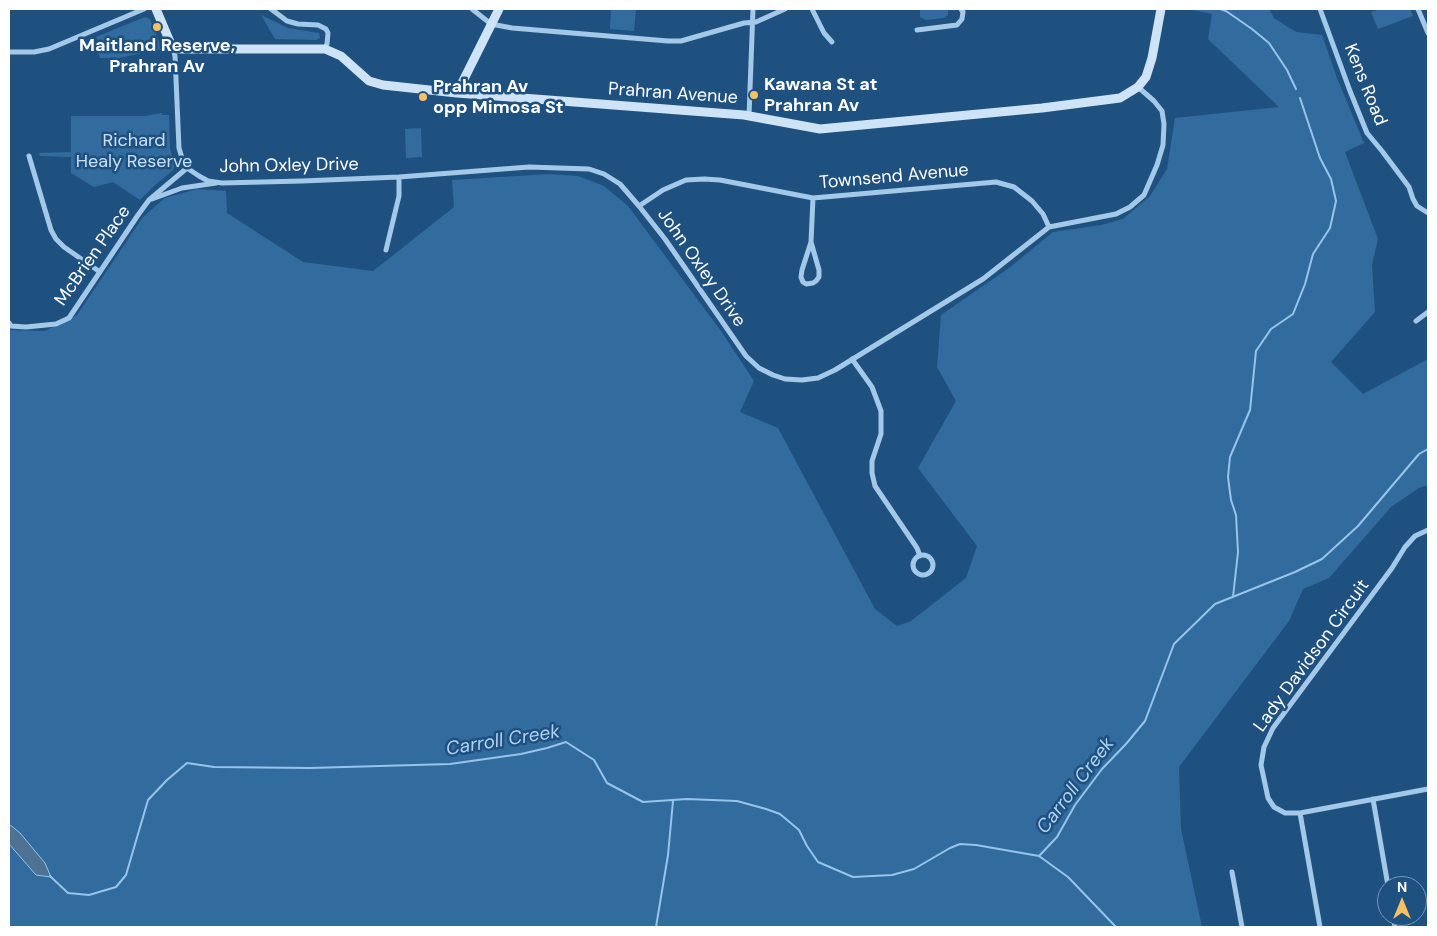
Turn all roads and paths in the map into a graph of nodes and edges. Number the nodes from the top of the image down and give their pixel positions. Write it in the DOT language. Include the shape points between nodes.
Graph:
graph roads {
  1 [pos="144,9"];
  2 [pos="156,9"];
  3 [pos="271,9"];
  4 [pos="472,9"];
  5 [pos="499,9"];
  6 [pos="753,9"];
  7 [pos="785,9"];
  8 [pos="812,9"];
  9 [pos="961,9"];
  10 [pos="1161,9"];
  11 [pos="1320,9"];
  12 [pos="1418,9"];
  13 [pos="753,22"];
  14 [pos="491,24"];
  15 [pos="917,30"];
  16 [pos="1428,33"];
  17 [pos="832,42"];
  18 [pos="173,49"];
  19 [pos="325,49"];
  20 [pos="9,52"];
  21 [pos="1138,87"];
  22 [pos="457,93"];
  23 [pos="749,116"];
  24 [pos="29,156"];
  25 [pos="187,168"];
  26 [pos="399,177"];
  27 [pos="222,183"];
  28 [pos="813,198"];
  29 [pos="149,200"];
  30 [pos="639,206"];
  31 [pos="1428,213"];
  32 [pos="1049,227"];
  33 [pos="811,242"];
  34 [pos="386,250"];
  35 [pos="100,272"];
  36 [pos="1428,312"];
  37 [pos="1416,321"];
  38 [pos="9,323"];
  39 [pos="852,359"];
  40 [pos="1428,530"];
  41 [pos="920,556"];
  42 [pos="1428,789"];
  43 [pos="1373,799"];
  44 [pos="1300,813"];
  45 [pos="1232,872"];
  46 [pos="1386,876"];
  47 [pos="1242,927"];
  48 [pos="1320,927"];
  1 -- 20 [label="street" via="49,49"];
  2 -- 18 [label="street"];
  3 -- 19 [label="street" via="288,21 322,26 328,33"];
  4 -- 14 [label="street"];
  5 -- 14 [label="street"];
  6 -- 13 [label="street"];
  7 -- 13 [label="street"];
  8 -- 17 [label="street"];
  9 -- 15 [label="street" via="962,20 956,25"];
  10 -- 21 [label="street" via="1152,58 1146,77"];
  11 -- 31 [label="street, Kens Road" via="1367,133 1408,187 1417,206"];
  12 -- 16 [label="street"];
  13 -- 14 [label="street" via="681,41"];
  13 -- 23 [label="street"];
  14 -- 22 [label="street"];
  18 -- 19 [label="street, Prahran Avenue"];
  18 -- 25 [label="street" via="179,148"];
  19 -- 22 [label="street, Prahran Avenue" via="341,56 364,78 376,84"];
  21 -- 23 [label="street, Prahran Avenue" via="1120,98 1100,101 836,128"];
  21 -- 32 [label="street, John Oxley Drive" via="1162,111 1164,124 1157,165 1144,195 1116,214"];
  22 -- 23 [label="street, Prahran Avenue"];
  24 -- 35 [label="street" via="56,239"];
  25 -- 27 [label="street, John Oxley Drive" via="208,181"];
  25 -- 29 [label="street, McBrien Place"];
  26 -- 27 [label="street, John Oxley Drive"];
  26 -- 30 [label="street, John Oxley Drive" via="529,168 589,169 620,184"];
  26 -- 34 [label="street" via="399,196"];
  27 -- 29 [label="street" via="182,188"];
  28 -- 30 [label="street, Townsend Avenue" via="704,179 686,180"];
  28 -- 32 [label="street, Townsend Avenue" via="996,182 1014,187 1032,201"];
  28 -- 33 [label="street"];
  29 -- 35 [label="street, McBrien Place"];
  30 -- 39 [label="street, John Oxley Drive" via="746,356 759,368 785,379 802,380 818,378"];
  32 -- 39 [label="street, John Oxley Drive" via="983,279"];
  33 -- 33 [label="street" via="819,278 809,284 801,277"];
  35 -- 38 [label="street, McBrien Place" via="73,312 62,322 26,327"];
  36 -- 37 [label="street"];
  39 -- 41 [label="street" via="872,387 881,411 881,434 872,461 875,486"];
  40 -- 44 [label="street, Lady Davidson Circuit" via="1415,536 1405,547 1274,728 1264,747 1261,765 1268,798 1274,807 1285,813"];
  42 -- 43 [label="street, Lady Davidson Circuit"];
  43 -- 44 [label="street, Lady Davidson Circuit"];
  43 -- 46 [label="street"];
  44 -- 48 [label="street"];
  45 -- 47 [label="street"];
}
